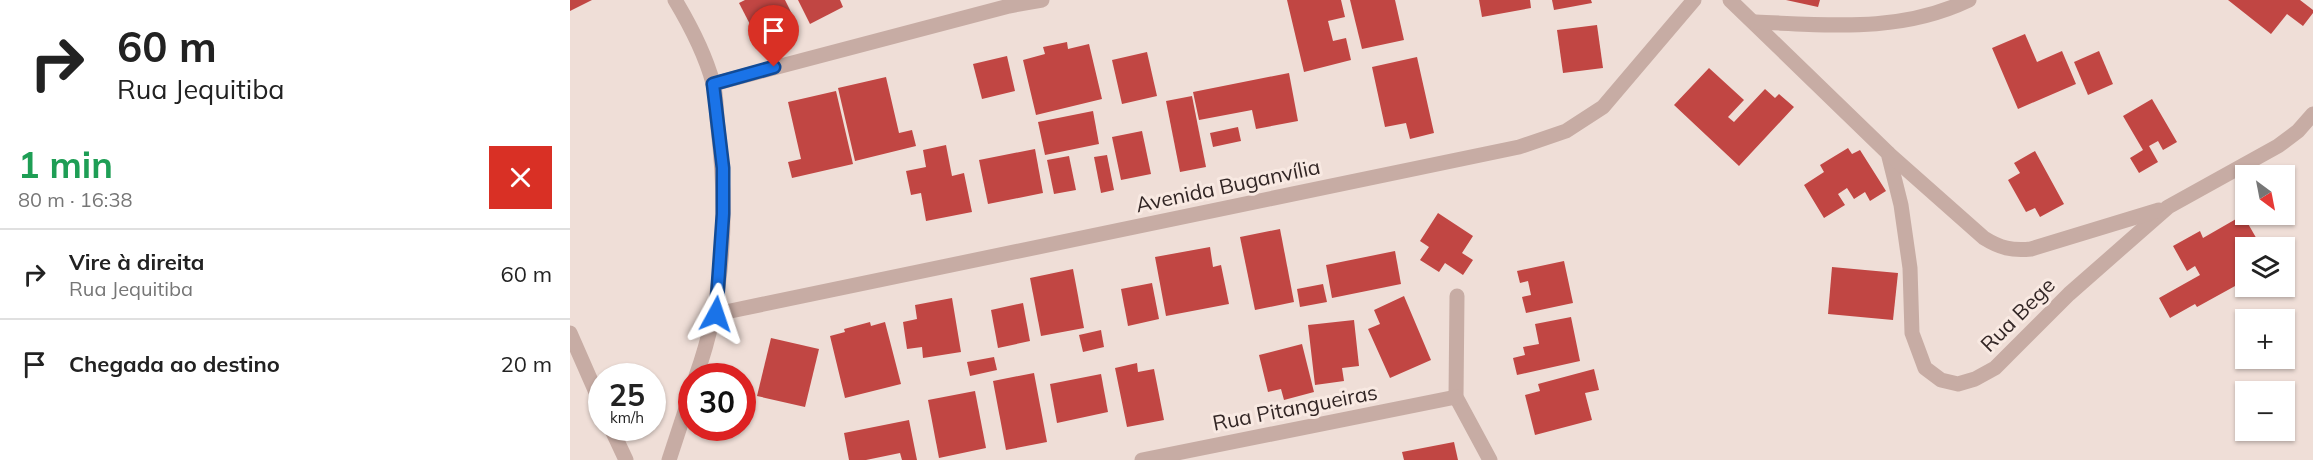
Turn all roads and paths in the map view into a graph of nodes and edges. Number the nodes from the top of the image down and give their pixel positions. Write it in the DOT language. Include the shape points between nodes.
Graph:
graph roads {
  1 [pos="675,0"];
  2 [pos="1042,0"];
  3 [pos="1694,0"];
  4 [pos="1730,0"];
  5 [pos="1969,0"];
  6 [pos="1003,4"];
  7 [pos="1756,22"];
  8 [pos="713,84"];
  9 [pos="2313,114"];
  10 [pos="1888,153"];
  11 [pos="2168,207"];
  12 [pos="1457,296"];
  13 [pos="716,314"];
  14 [pos="570,333"];
  15 [pos="700,363"];
  16 [pos="588,374"];
  17 [pos="1456,397"];
  18 [pos="678,433"];
  19 [pos="617,441"];
  20 [pos="626,460"];
  21 [pos="669,460"];
  22 [pos="1142,460"];
  23 [pos="1490,460"];
  1 -- 8 [label="street"];
  2 -- 6 [label="street"];
  3 -- 13 [label="street, Avenida Buganvília" via="1603,107 1566,131 1538,141"];
  4 -- 7 [label="street"];
  5 -- 7 [label="street" via="1942,13 1874,26"];
  6 -- 8 [label="street"];
  7 -- 10 [label="street"];
  8 -- 13 [label="street" via="723,168"];
  9 -- 11 [label="street, Rua Bege" via="2278,146"];
  10 -- 11 [label="street" via="1998,247 2031,249"];
  10 -- 11 [label="street, Rua Bege" via="1910,268 1912,333 1925,368 1941,380 1958,384 1995,368 2069,294"];
  12 -- 17 [label="street"];
  13 -- 15 [label="street"];
  14 -- 16 [label="street"];
  17 -- 22 [label="street, Rua Pitangueiras"];
  17 -- 23 [label="street"];
  18 -- 21 [label="street"];
  19 -- 20 [label="street"];
}
